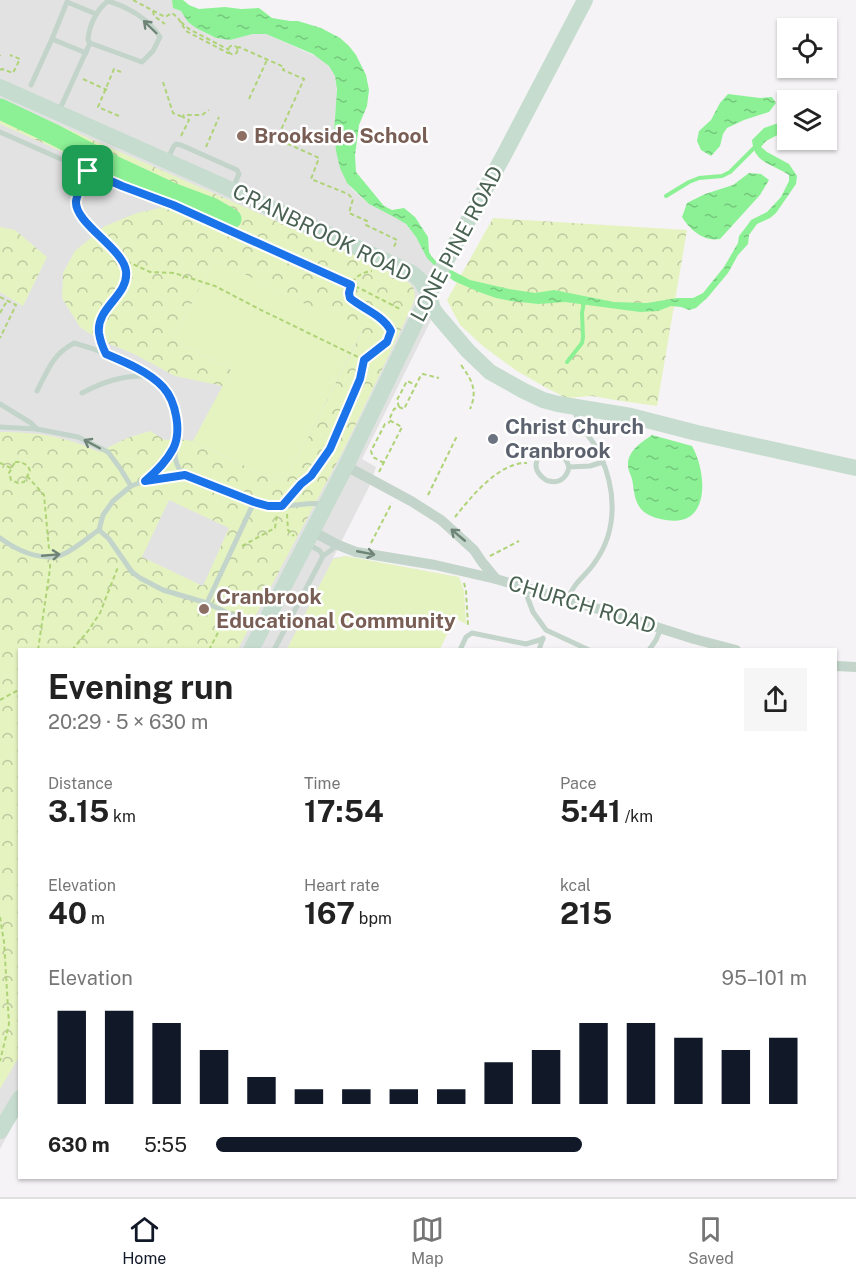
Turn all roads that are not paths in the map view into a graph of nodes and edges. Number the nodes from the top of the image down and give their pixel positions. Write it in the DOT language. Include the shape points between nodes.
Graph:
graph roads {
  1 [pos="585,0"];
  2 [pos="68,1"];
  3 [pos="96,14"];
  4 [pos="52,39"];
  5 [pos="90,43"];
  6 [pos="86,52"];
  7 [pos="31,85"];
  8 [pos="0,87"];
  9 [pos="58,112"];
  10 [pos="0,132"];
  11 [pos="122,186"];
  12 [pos="429,294"];
  13 [pos="148,376"];
  14 [pos="37,391"];
  15 [pos="82,393"];
  16 [pos="0,404"];
  17 [pos="574,407"];
  18 [pos="0,427"];
  19 [pos="37,429"];
  20 [pos="175,447"];
  21 [pos="603,462"];
  22 [pos="346,466"];
  23 [pos="569,467"];
  24 [pos="856,468"];
  25 [pos="185,475"];
  26 [pos="145,481"];
  27 [pos="131,486"];
  28 [pos="254,502"];
  29 [pos="326,505"];
  30 [pos="99,530"];
  31 [pos="306,537"];
  32 [pos="0,538"];
  33 [pos="338,545"];
  34 [pos="323,556"];
  35 [pos="496,579"];
  36 [pos="524,588"];
  37 [pos="567,599"];
  38 [pos="207,603"];
  39 [pos="662,628"];
  40 [pos="261,629"];
  41 [pos="546,630"];
  42 [pos="543,639"];
  43 [pos="252,648"];
  44 [pos="275,648"];
  45 [pos="461,648"];
  46 [pos="540,648"];
  47 [pos="585,648"];
  48 [pos="650,648"];
  49 [pos="723,648"];
  50 [pos="837,666"];
  51 [pos="856,667"];
  52 [pos="18,1101"];
  53 [pos="0,1131"];
  1 -- 12 [label="street, LONE PINE ROAD"];
  2 -- 3 [label="lane"];
  2 -- 4 [label="lane"];
  3 -- 5 [label="lane" via="88,35"];
  5 -- 3 [label="lane, one-way" via="142,62 160,37 125,6 108,1"];
  4 -- 6 [label="lane"];
  4 -- 7 [label="lane"];
  5 -- 6 [label="lane"];
  6 -- 9 [label="lane"];
  8 -- 9 [label="street, CRANBROOK ROAD"];
  9 -- 12 [label="street, CRANBROOK ROAD" via="412,273"];
  10 -- 11 [label="lane"];
  12 -- 17 [label="street, CRANBROOK ROAD" via="439,317 490,372 543,400"];
  12 -- 22 [label="street, LONE PINE ROAD"];
  13 -- 14 [label="lane" via="74,343 54,358"];
  13 -- 15 [label="lane" via="102,383"];
  13 -- 20 [label="lane" via="172,399 177,416"];
  16 -- 19 [label="lane"];
  17 -- 21 [label="lane"];
  17 -- 24 [label="street, CRANBROOK ROAD" via="631,416"];
  18 -- 19 [label="lane"];
  27 -- 19 [label="lane, one-way" via="108,452 78,437"];
  20 -- 25 [label="lane" via="178,465"];
  20 -- 26 [label="lane"];
  21 -- 23 [label="lane"];
  21 -- 37 [label="lane" via="612,492 607,538 597,561"];
  22 -- 29 [label="street, LONE PINE ROAD"];
  35 -- 22 [label="street, CHURCH ROAD, one-way" via="474,550 441,520"];
  23 -- 23 [label="lane" via="562,454 550,450 536,464 539,475 549,482 562,480"];
  25 -- 26 [label="lane"];
  25 -- 28 [label="lane"];
  26 -- 27 [label="lane"];
  27 -- 30 [label="lane" via="113,501"];
  28 -- 29 [label="lane" via="280,509"];
  28 -- 38 [label="lane"];
  29 -- 31 [label="street, LONE PINE ROAD"];
  32 -- 30 [label="lane, one-way" via="18,550 39,556 59,555"];
  30 -- 38 [label="lane" via="132,572 171,593"];
  31 -- 33 [label="street, CHURCH ROAD"];
  31 -- 34 [label="lane"];
  31 -- 40 [label="street, LONE PINE ROAD"];
  33 -- 34 [label="lane"];
  33 -- 35 [label="street, CHURCH ROAD, one-way" via="356,552"];
  34 -- 44 [label="lane"];
  35 -- 36 [label="street, CHURCH ROAD"];
  36 -- 37 [label="street, CHURCH ROAD"];
  36 -- 41 [label="lane" via="533,612"];
  37 -- 39 [label="street, CHURCH ROAD"];
  38 -- 40 [label="lane"];
  39 -- 48 [label="lane"];
  39 -- 49 [label="street, CHURCH ROAD"];
  40 -- 43 [label="street, LONE PINE ROAD"];
  41 -- 42 [label="lane"];
  41 -- 47 [label="lane"];
  42 -- 45 [label="lane" via="526,644 472,633"];
  42 -- 46 [label="lane"];
  50 -- 51 [label="street"];
  52 -- 53 [label="street"];
}
